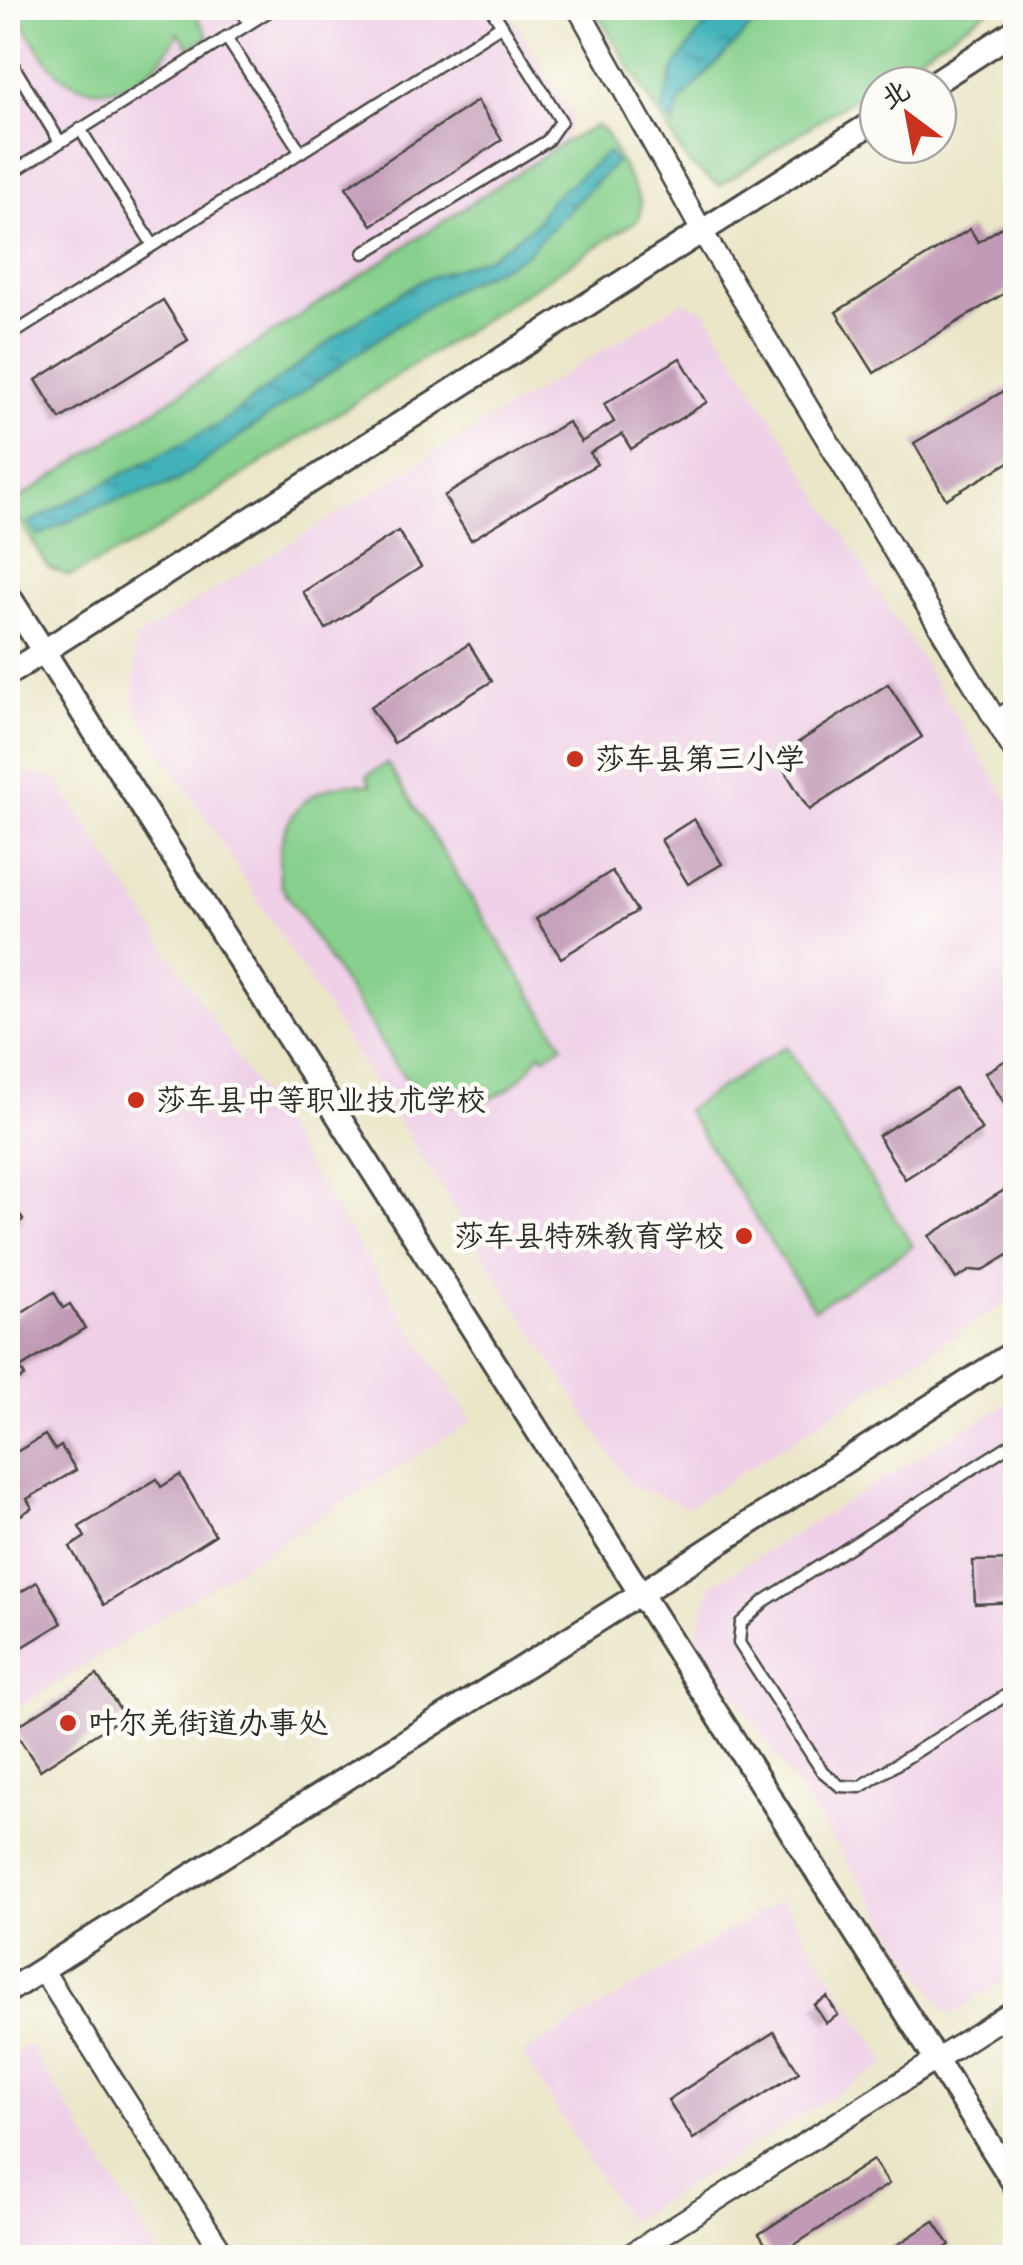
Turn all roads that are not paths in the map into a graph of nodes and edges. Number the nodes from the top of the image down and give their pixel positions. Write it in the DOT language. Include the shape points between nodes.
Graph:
graph roads {
  1 [pos="240,8"];
  2 [pos="274,8"];
  3 [pos="491,8"];
  4 [pos="578,8"];
  5 [pos="250,22"];
  6 [pos="502,25"];
  7 [pos="1016,30"];
  8 [pos="226,38"];
  9 [pos="8,57"];
  10 [pos="958,68"];
  11 [pos="80,129"];
  12 [pos="858,132"];
  13 [pos="60,142"];
  14 [pos="301,152"];
  15 [pos="8,174"];
  16 [pos="702,233"];
  17 [pos="153,245"];
  18 [pos="364,253"];
  19 [pos="8,337"];
  20 [pos="8,594"];
  21 [pos="44,651"];
  22 [pos="8,674"];
  23 [pos="1016,703"];
  24 [pos="994,717"];
  25 [pos="1016,754"];
  26 [pos="1016,1352"];
  27 [pos="1016,1441"];
  28 [pos="643,1592"];
  29 [pos="1016,1689"];
  30 [pos="42,1969"];
  31 [pos="8,1991"];
  32 [pos="1016,2010"];
  33 [pos="934,2061"];
  34 [pos="1016,2186"];
  35 [pos="226,2258"];
  36 [pos="625,2258"];
  1 -- 5 [label="lane"];
  2 -- 5 [label="lane"];
  3 -- 6 [label="lane"];
  4 -- 16 [label="street"];
  5 -- 8 [label="lane"];
  6 -- 14 [label="lane"];
  6 -- 18 [label="lane" via="561,121 546,141"];
  7 -- 10 [label="street"];
  8 -- 11 [label="lane"];
  8 -- 14 [label="lane"];
  9 -- 13 [label="lane"];
  11 -- 13 [label="lane"];
  11 -- 17 [label="lane"];
  12 -- 16 [label="street"];
  13 -- 15 [label="lane"];
  14 -- 17 [label="lane"];
  16 -- 21 [label="street"];
  16 -- 24 [label="street"];
  17 -- 19 [label="lane"];
  20 -- 21 [label="street"];
  21 -- 22 [label="street"];
  21 -- 28 [label="street"];
  23 -- 24 [label="lane"];
  24 -- 25 [label="street"];
  26 -- 28 [label="street"];
  27 -- 29 [label="lane" via="766,1600 742,1623 739,1643 822,1771 840,1786 860,1786"];
  28 -- 30 [label="street"];
  28 -- 33 [label="street"];
  30 -- 31 [label="street"];
  30 -- 35 [label="street"];
  32 -- 33 [label="street"];
  33 -- 34 [label="street"];
  33 -- 36 [label="street"];
}
